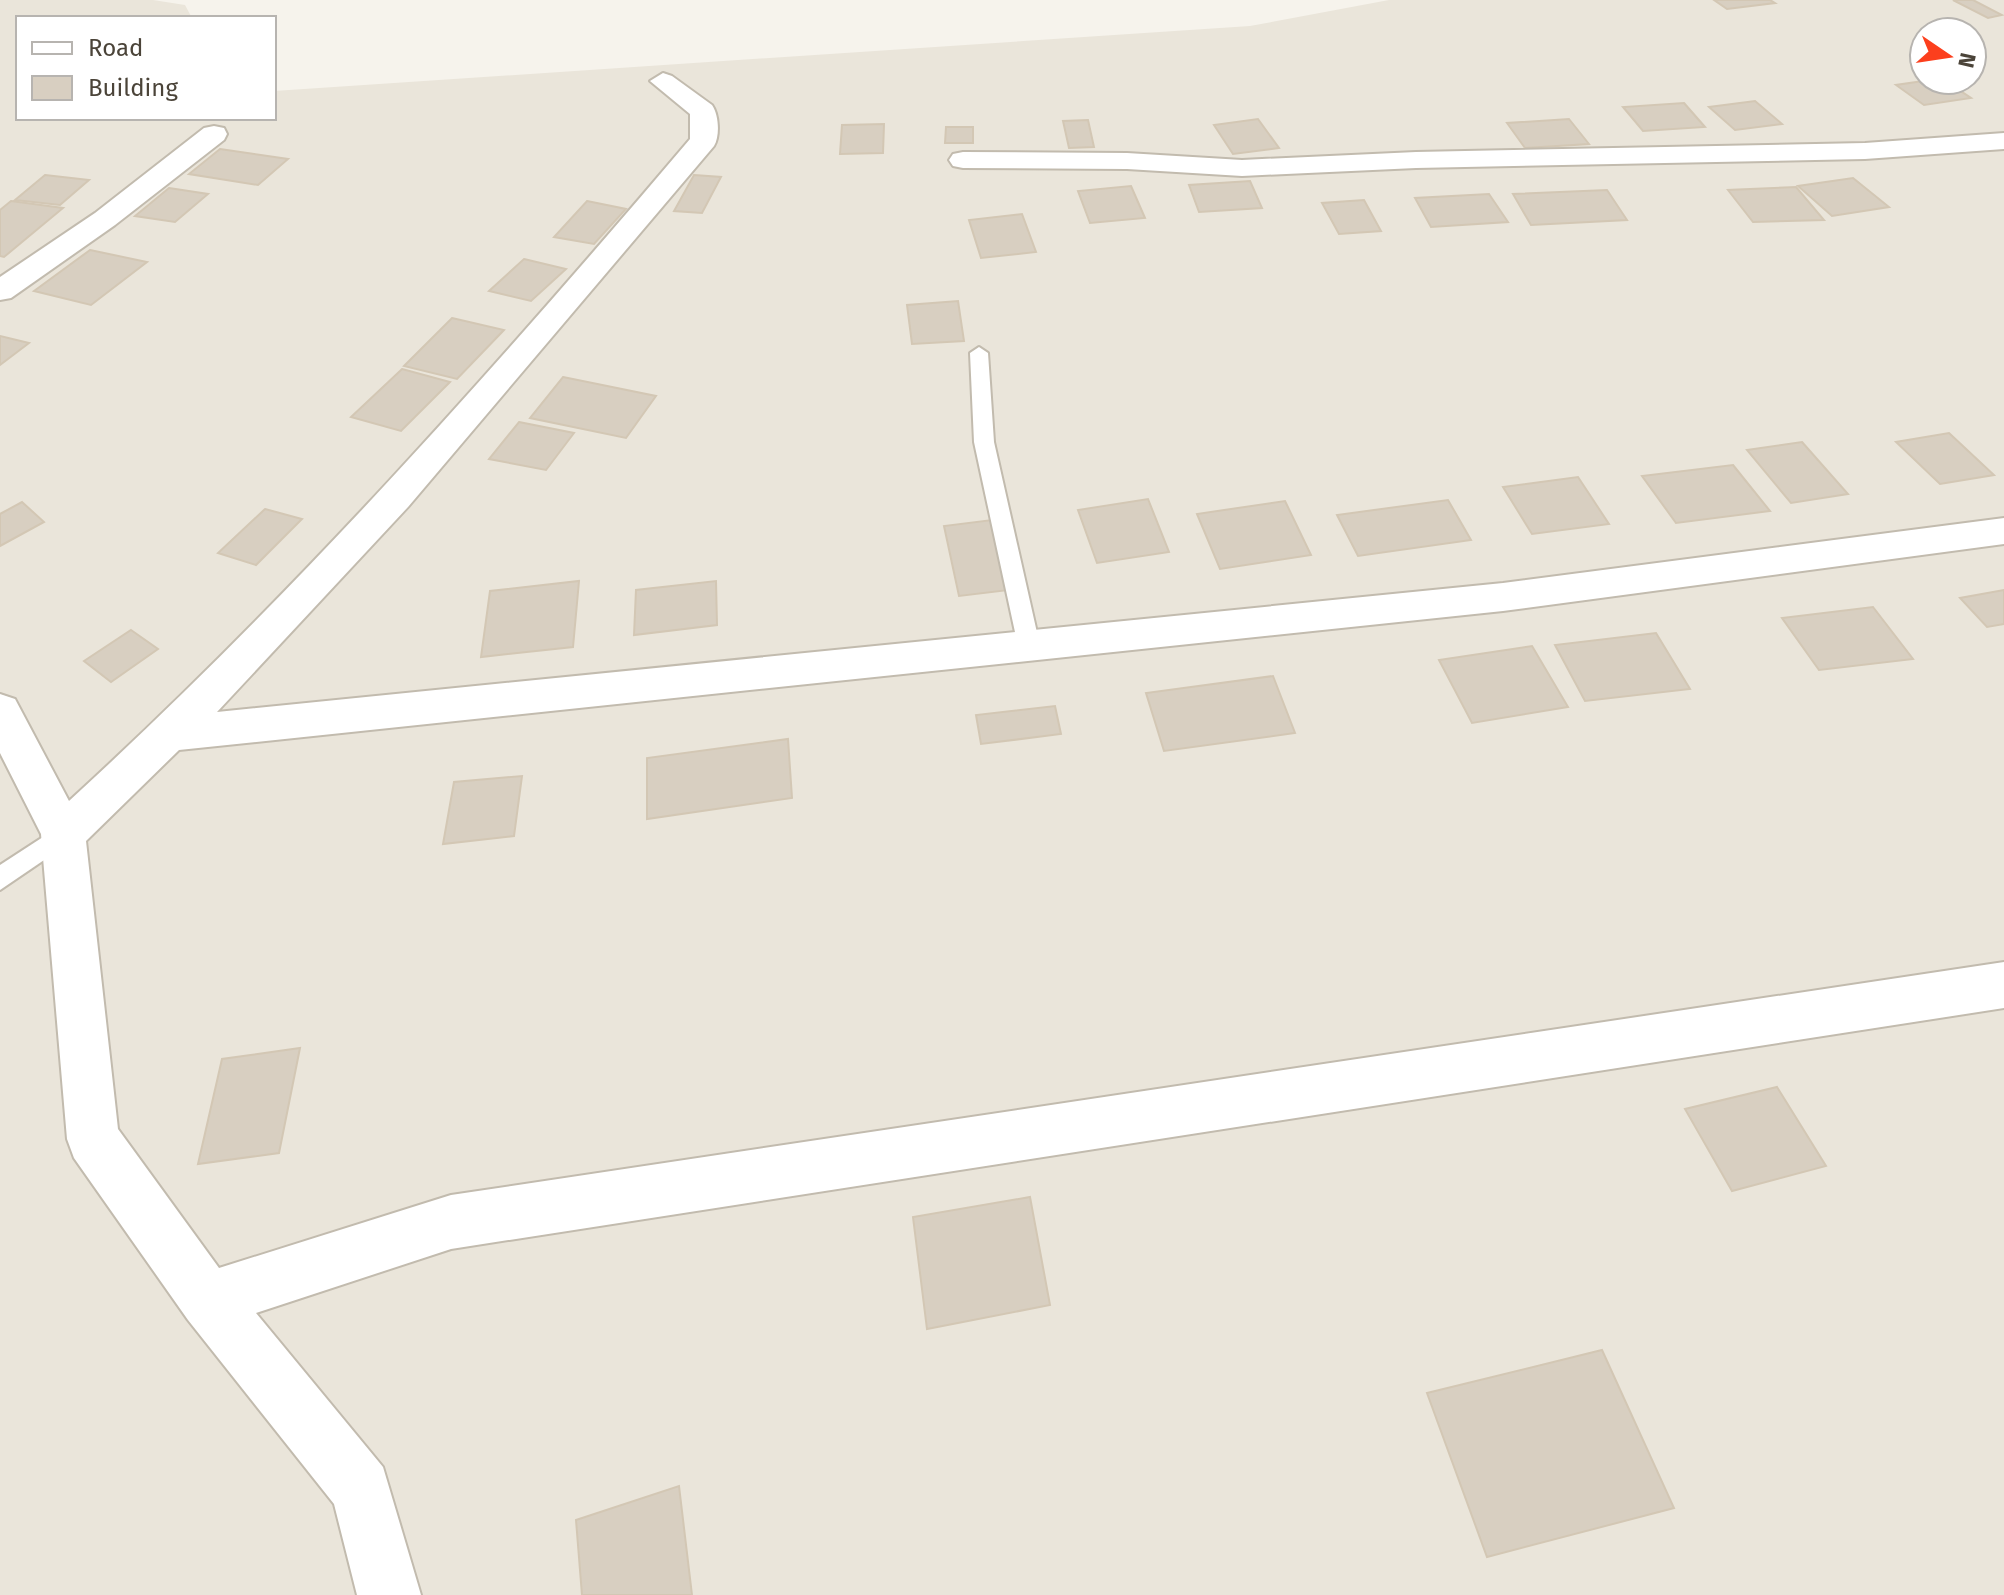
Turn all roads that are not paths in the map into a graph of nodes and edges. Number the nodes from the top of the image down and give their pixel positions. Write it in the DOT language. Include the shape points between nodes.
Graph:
graph roads {
  1 [pos="663,81"];
  2 [pos="214,134"];
  3 [pos="2004,141"];
  4 [pos="963,160"];
  5 [pos="0,291"];
  6 [pos="979,353"];
  7 [pos="2004,531"];
  8 [pos="1029,646"];
  9 [pos="0,711"];
  10 [pos="173,734"];
  11 [pos="63,834"];
  12 [pos="0,879"];
  13 [pos="2004,985"];
  14 [pos="208,1300"];
  15 [pos="389,1595"];
  1 -- 10 [label="street" via="703,111 704,140 518,363"];
  2 -- 5 [label="street" via="105,219"];
  3 -- 4 [label="street" via="1865,151 1242,168"];
  6 -- 8 [label="lane" via="984,442"];
  7 -- 8 [label="street" via="1503,597"];
  8 -- 10 [label="street"];
  9 -- 11 [label="street"];
  10 -- 11 [label="street"];
  11 -- 12 [label="lane"];
  11 -- 14 [label="street" via="93,1139"];
  13 -- 14 [label="street" via="451,1222"];
  14 -- 15 [label="street" via="361,1489"];
}
